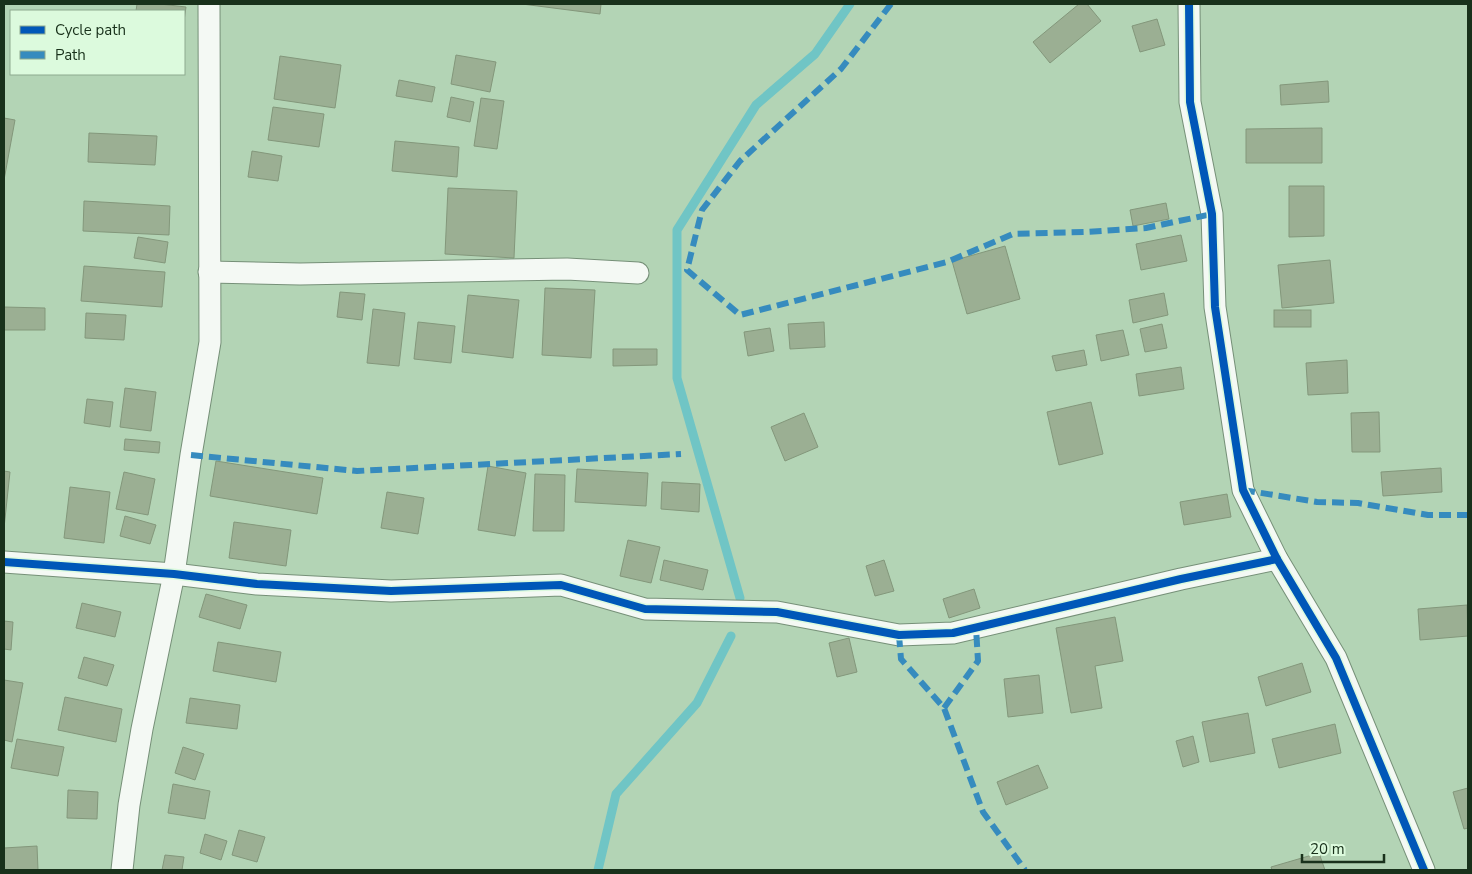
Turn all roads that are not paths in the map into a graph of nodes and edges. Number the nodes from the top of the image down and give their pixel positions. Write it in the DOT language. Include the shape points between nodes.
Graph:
graph roads {
  1 [pos="209,4"];
  2 [pos="1189,4"];
  3 [pos="209,272"];
  4 [pos="638,273"];
  5 [pos="1278,559"];
  6 [pos="4,562"];
  7 [pos="174,574"];
  8 [pos="122,870"];
  9 [pos="1424,870"];
  1 -- 3 [label="street"];
  2 -- 5 [label="street" via="1190,102 1212,214 1215,307 1243,490"];
  3 -- 4 [label="street" via="318,274 567,269"];
  3 -- 7 [label="street" via="210,342"];
  5 -- 7 [label="street" via="953,633 899,635 777,612 645,610 561,585 391,591 256,584"];
  5 -- 9 [label="street" via="1336,658"];
  6 -- 7 [label="street"];
  7 -- 8 [label="street" via="142,729"];
}
